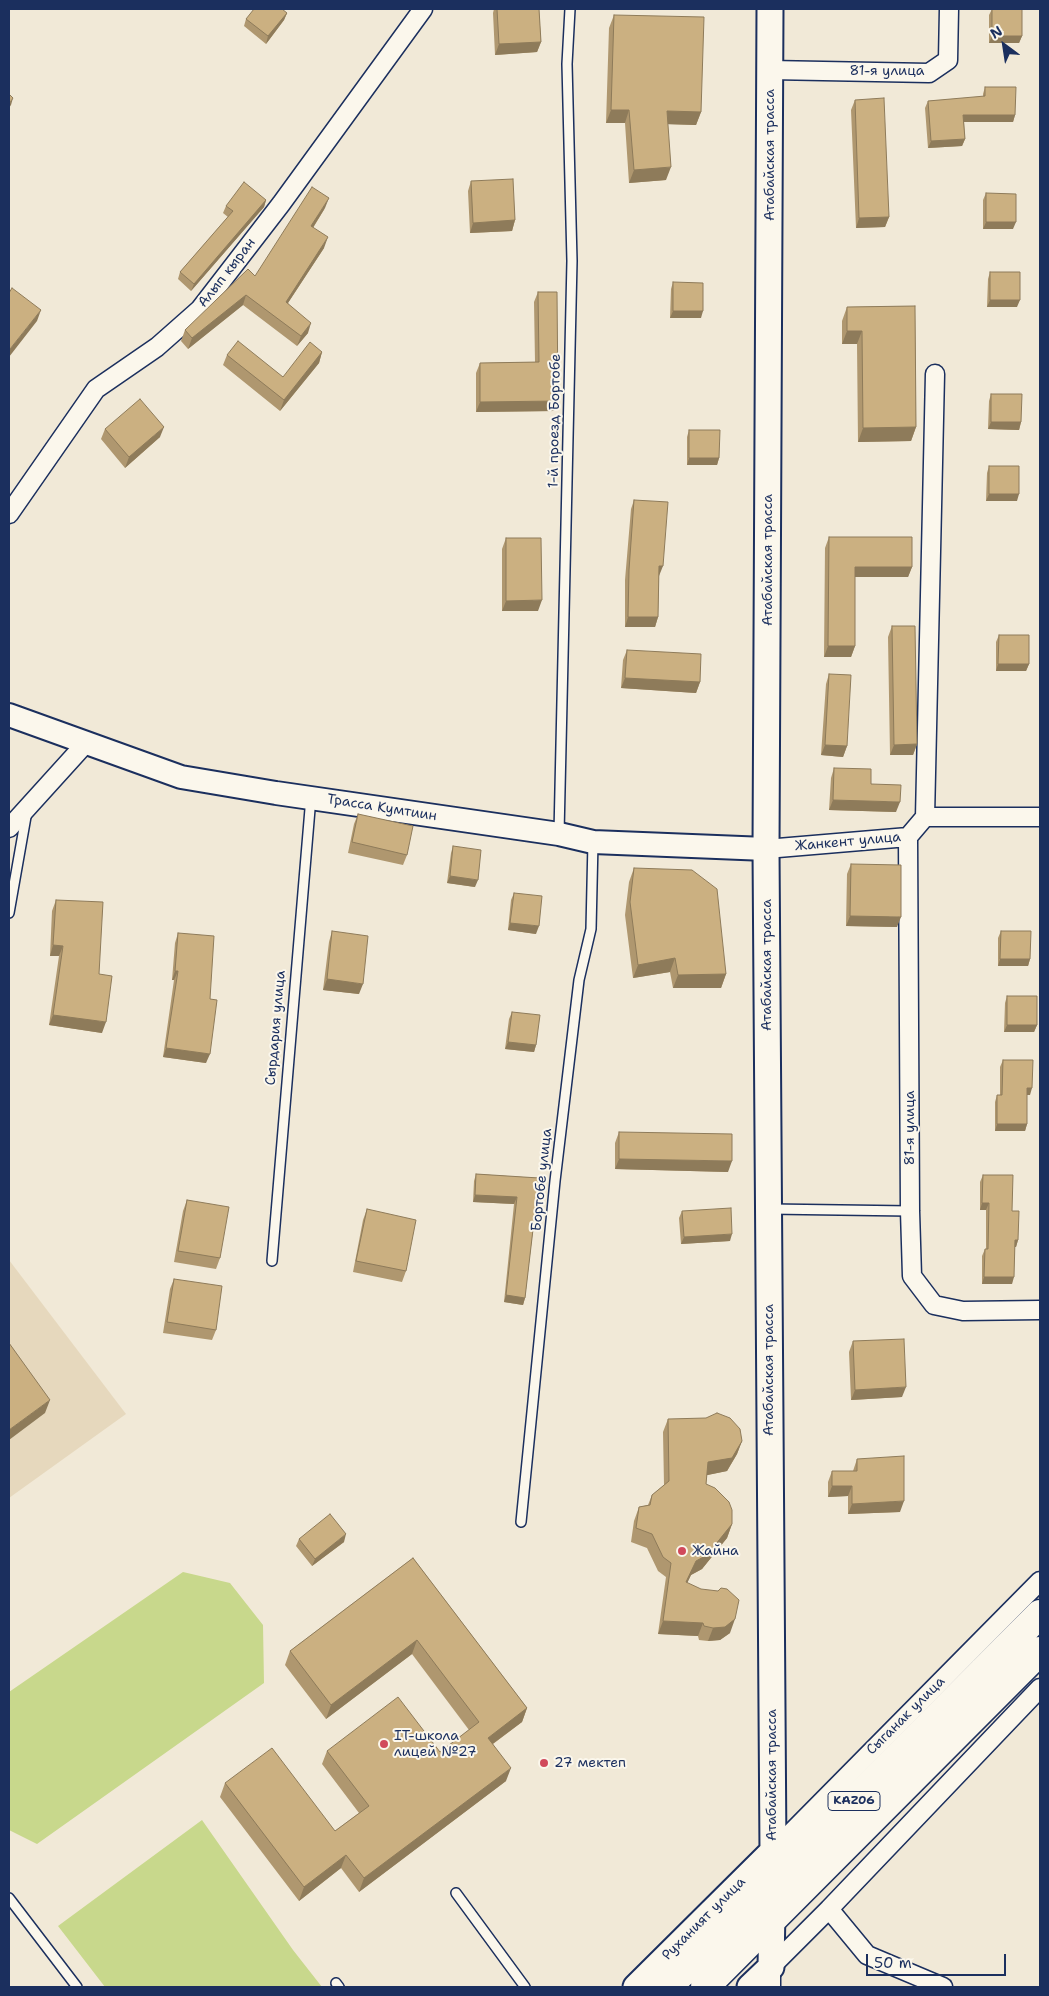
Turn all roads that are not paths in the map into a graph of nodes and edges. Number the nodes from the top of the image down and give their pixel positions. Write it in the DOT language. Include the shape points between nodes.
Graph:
graph roads {
  1 [pos="423,9"];
  2 [pos="570,9"];
  3 [pos="770,9"];
  4 [pos="949,9"];
  5 [pos="770,70"];
  6 [pos="935,374"];
  7 [pos="9,514"];
  8 [pos="9,715"];
  9 [pos="86,743"];
  10 [pos="311,797"];
  11 [pos="27,808"];
  12 [pos="925,817"];
  13 [pos="1040,817"];
  14 [pos="9,828"];
  15 [pos="559,834"];
  16 [pos="908,837"];
  17 [pos="593,842"];
  18 [pos="766,848"];
  19 [pos="9,913"];
  20 [pos="768,1209"];
  21 [pos="910,1211"];
  22 [pos="272,1261"];
  23 [pos="1040,1310"];
  24 [pos="521,1522"];
  25 [pos="1040,1581"];
  26 [pos="1040,1614"];
  27 [pos="1040,1651"];
  28 [pos="1039,1690"];
  29 [pos="773,1851"];
  30 [pos="772,1882"];
  31 [pos="456,1893"];
  32 [pos="9,1898"];
  33 [pos="829,1909"];
  34 [pos="772,1921"];
  35 [pos="771,1977"];
  36 [pos="77,1987"];
  37 [pos="525,1987"];
  38 [pos="636,1987"];
  39 [pos="668,1987"];
  40 [pos="705,1987"];
  41 [pos="750,1987"];
  42 [pos="942,1987"];
  1 -- 7 [label="street, Алып кыран" via="200,309 157,347 96,389"];
  2 -- 15 [label="lane, 1-й проезд Бортобе" via="567,64 572,270"];
  3 -- 5 [label="main road, Атабайская трасса"];
  4 -- 5 [label="street, 81-я улица" via="948,60 929,73"];
  5 -- 18 [label="main road, Атабайская трасса"];
  6 -- 12 [label="street"];
  8 -- 9 [label="street, Трасса Кумтиин"];
  9 -- 10 [label="street, Трасса Кумтиин" via="181,777"];
  9 -- 11 [label="street"];
  10 -- 15 [label="street, Трасса Кумтиин"];
  10 -- 22 [label="lane, Сырдария улица"];
  11 -- 14 [label="street"];
  11 -- 19 [label="lane"];
  12 -- 13 [label="street"];
  12 -- 16 [label="street, Жанкент улица"];
  15 -- 17 [label="street, Трасса Кумтиин"];
  16 -- 18 [label="street, Жанкент улица"];
  16 -- 21 [label="street, 81-я улица"];
  17 -- 18 [label="street, Трасса Кумтиин"];
  17 -- 24 [label="lane, Бортобе улица" via="591,930 579,980 562,1123"];
  18 -- 20 [label="main road, Атабайская трасса"];
  20 -- 21 [label="lane"];
  20 -- 29 [label="main road, Атабайская трасса"];
  21 -- 23 [label="street, 81-я улица" via="912,1276 934,1305 964,1311"];
  25 -- 29 [label="street, Сыганак улица"];
  26 -- 30 [label="highway, KАZ06"];
  27 -- 34 [label="highway, KАZ06"];
  28 -- 33 [label="street"];
  29 -- 30 [label="main road, Атабайская трасса"];
  29 -- 38 [label="main road, Руханият улица"];
  30 -- 34 [label="main road, Атабайская трасса"];
  30 -- 39 [label="highway, KАZ06"];
  31 -- 37 [label="lane"];
  32 -- 36 [label="lane"];
  33 -- 35 [label="street"];
  33 -- 42 [label="street" via="867,1955"];
  34 -- 35 [label="main road, Атабайская трасса"];
  34 -- 40 [label="highway, KАZ06"];
  35 -- 41 [label="main road"];
}
